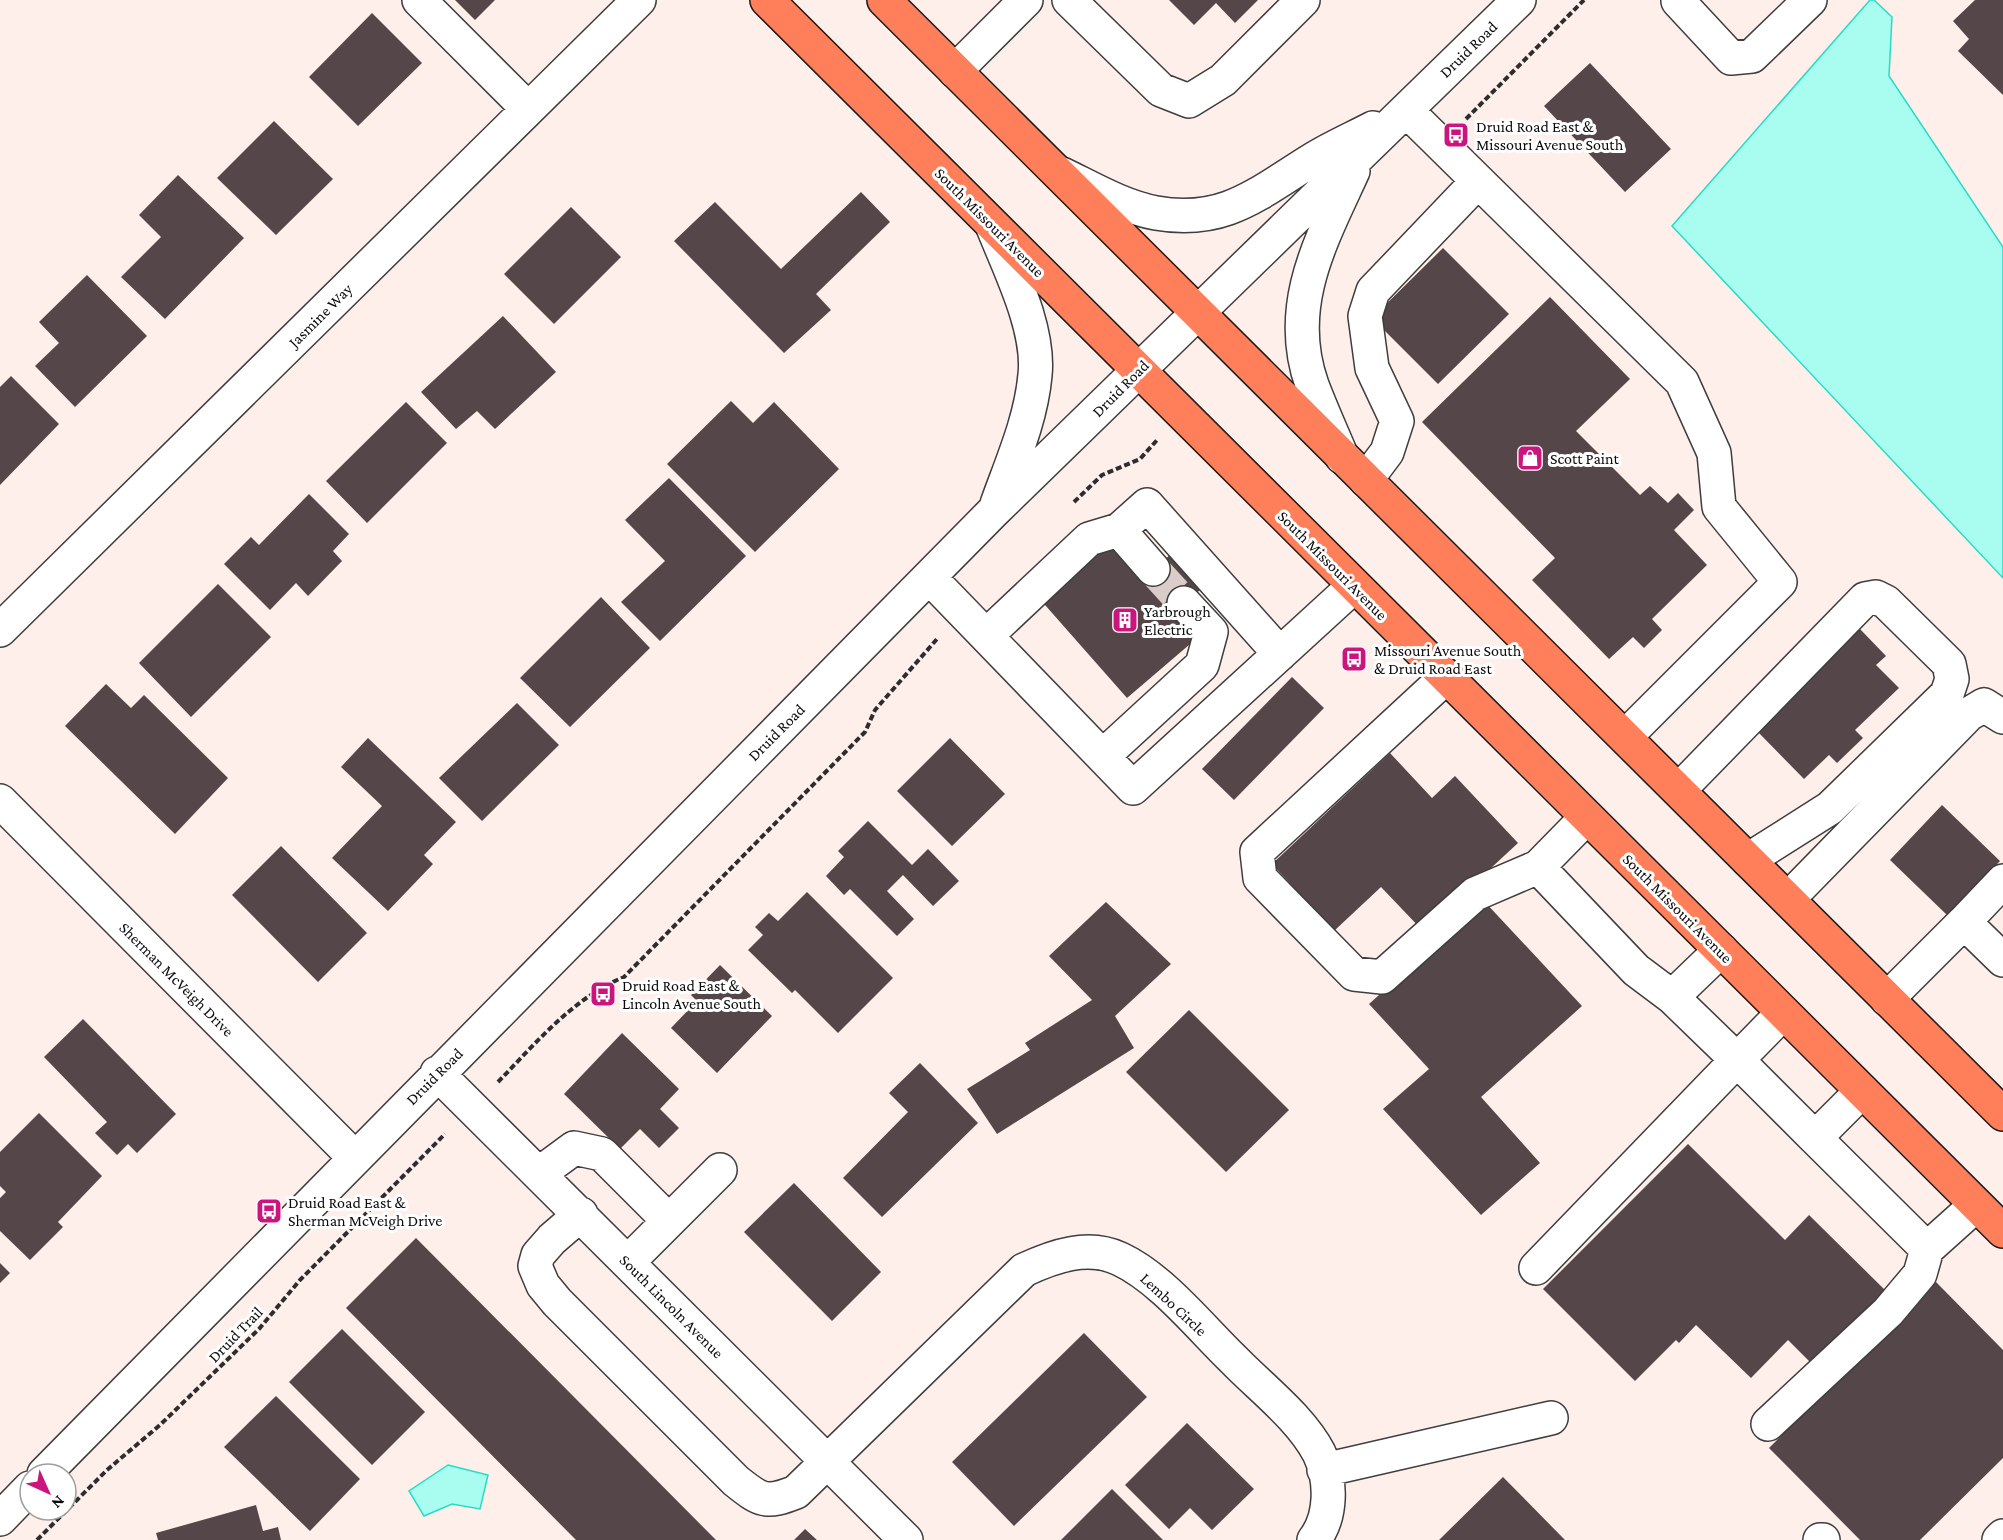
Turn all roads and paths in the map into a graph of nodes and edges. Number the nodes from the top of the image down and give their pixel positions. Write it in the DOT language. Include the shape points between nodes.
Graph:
graph roads {
  1 [pos="419,0"];
  2 [pos="639,0"];
  3 [pos="767,0"];
  4 [pos="884,0"];
  5 [pos="1026,0"];
  6 [pos="1069,0"];
  7 [pos="1303,0"];
  8 [pos="1519,0"];
  9 [pos="1678,0"];
  10 [pos="1810,0"];
  11 [pos="955,71"];
  12 [pos="528,109"];
  13 [pos="1406,110"];
  14 [pos="1362,153"];
  15 [pos="1056,172"];
  16 [pos="1478,181"];
  17 [pos="992,225"];
  18 [pos="1198,313"];
  19 [pos="1139,370"];
  20 [pos="1342,457"];
  21 [pos="1366,480"];
  22 [pos="993,512"];
  23 [pos="1119,530"];
  24 [pos="1153,569"];
  25 [pos="929,577"];
  26 [pos="1354,586"];
  27 [pos="1184,603"];
  28 [pos="0,630"];
  29 [pos="987,635"];
  30 [pos="1280,654"];
  31 [pos="1446,677"];
  32 [pos="2003,717"];
  33 [pos="1625,737"];
  34 [pos="1103,756"];
  35 [pos="1679,790"];
  36 [pos="0,801"];
  37 [pos="1587,817"];
  38 [pos="1748,860"];
  39 [pos="1538,867"];
  40 [pos="2003,880"];
  41 [pos="1788,899"];
  42 [pos="1964,922"];
  43 [pos="1721,950"];
  44 [pos="2003,960"];
  45 [pos="1672,998"];
  46 [pos="1887,999"];
  47 [pos="1784,1012"];
  48 [pos="1737,1060"];
  49 [pos="437,1073"];
  50 [pos="1862,1091"];
  51 [pos="2003,1114"];
  52 [pos="442,1137"];
  53 [pos="1815,1138"];
  54 [pos="354,1157"];
  55 [pos="720,1170"];
  56 [pos="540,1173"];
  57 [pos="1976,1204"];
  58 [pos="581,1214"];
  59 [pos="669,1221"];
  60 [pos="2003,1231"];
  61 [pos="1928,1249"];
  62 [pos="628,1262"];
  63 [pos="1536,1268"];
  64 [pos="1551,1418"];
  65 [pos="1767,1424"];
  66 [pos="56,1462"];
  67 [pos="829,1462"];
  68 [pos="1324,1470"];
  69 [pos="18,1500"];
  70 [pos="0,1519"];
  71 [pos="42,1536"];
  72 [pos="2003,1536"];
  73 [pos="37,1540"];
  74 [pos="46,1540"];
  75 [pos="906,1540"];
  76 [pos="1314,1540"];
  77 [pos="1999,1540"];
  1 -- 12 [label="street"];
  2 -- 12 [label="street, Jasmine Way"];
  3 -- 17 [label="main road, South Missouri Avenue"];
  4 -- 11 [label="main road"];
  5 -- 11 [label="street"];
  6 -- 7 [label="street" via="1161,90 1190,101 1223,80"];
  8 -- 13 [label="street, Druid Road"];
  9 -- 10 [label="street" via="1731,58 1752,56"];
  11 -- 15 [label="main road"];
  12 -- 28 [label="street, Jasmine Way"];
  13 -- 14 [label="street, Druid Road"];
  13 -- 15 [label="street" via="1313,160 1245,203 1198,216 1154,213"];
  13 -- 16 [label="street"];
  14 -- 18 [label="street, Druid Road"];
  14 -- 20 [label="street" via="1318,249 1304,294 1302,316 1304,350 1312,383"];
  15 -- 18 [label="main road"];
  16 -- 21 [label="street" via="1373,291 1365,315 1372,368 1396,421 1387,452"];
  16 -- 33 [label="street" via="1682,382 1714,453 1719,507 1780,582"];
  17 -- 19 [label="main road, South Missouri Avenue"];
  17 -- 22 [label="street" via="1031,333 1036,374 1026,426"];
  18 -- 19 [label="street, Druid Road"];
  18 -- 20 [label="main road"];
  19 -- 22 [label="street, Druid Road"];
  19 -- 26 [label="main road, South Missouri Avenue"];
  20 -- 21 [label="main road"];
  21 -- 33 [label="main road"];
  22 -- 25 [label="street, Druid Road"];
  23 -- 24 [label="street"];
  23 -- 29 [label="street" via="1089,539"];
  23 -- 30 [label="street" via="1147,505"];
  25 -- 29 [label="street"];
  25 -- 49 [label="street, Druid Road"];
  26 -- 30 [label="street"];
  26 -- 31 [label="main road, South Missouri Avenue"];
  27 -- 34 [label="street" via="1211,632 1202,665"];
  29 -- 34 [label="street"];
  30 -- 34 [label="street" via="1133,788"];
  31 -- 37 [label="main road, South Missouri Avenue"];
  31 -- 39 [label="street" via="1257,852 1260,878 1354,974 1382,977 1475,894"];
  32 -- 41 [label="street" via="1984,705 1968,714"];
  33 -- 35 [label="main road"];
  35 -- 38 [label="main road"];
  35 -- 38 [label="street" via="1864,599 1876,597 1886,602 1949,664 1952,679 1947,694 1830,808"];
  36 -- 54 [label="street, Sherman McVeigh Drive"];
  37 -- 39 [label="street"];
  37 -- 43 [label="main road, South Missouri Avenue"];
  38 -- 41 [label="main road"];
  39 -- 45 [label="street" via="1636,970"];
  40 -- 42 [label="street"];
  41 -- 46 [label="main road"];
  42 -- 44 [label="street"];
  42 -- 46 [label="street"];
  43 -- 45 [label="street"];
  43 -- 47 [label="main road, South Missouri Avenue"];
  45 -- 48 [label="street"];
  46 -- 51 [label="main road"];
  47 -- 48 [label="street"];
  47 -- 50 [label="main road, South Missouri Avenue"];
  48 -- 53 [label="street"];
  48 -- 63 [label="street"];
  49 -- 54 [label="street, Druid Road"];
  49 -- 56 [label="street, South Lincoln Avenue"];
  50 -- 53 [label="street"];
  50 -- 57 [label="main road, South Missouri Avenue"];
  52 -- 71 [label="path, Druid Trail" via="300,1280 259,1329"];
  53 -- 61 [label="street"];
  54 -- 66 [label="street, Druid Road"];
  55 -- 59 [label="street"];
  56 -- 58 [label="street, South Lincoln Avenue"];
  56 -- 59 [label="street" via="574,1148 602,1154"];
  57 -- 60 [label="main road, South Missouri Avenue"];
  57 -- 61 [label="street"];
  58 -- 62 [label="street, South Lincoln Avenue"];
  58 -- 67 [label="street, Lembo Circle" via="538,1255 535,1266 543,1285 720,1465 758,1499 775,1500 796,1492"];
  59 -- 62 [label="street"];
  61 -- 65 [label="street" via="1920,1274 1888,1312"];
  62 -- 67 [label="street, South Lincoln Avenue"];
  64 -- 68 [label="street"];
  67 -- 68 [label="street, Lembo Circle" via="1024,1270 1055,1256 1089,1251 1120,1258 1151,1278 1297,1423 1319,1454"];
  67 -- 75 [label="street, South Lincoln Avenue"];
  68 -- 76 [label="street, Lembo Circle" via="1330,1490 1323,1529"];
  69 -- 70 [label="street"];
  71 -- 73 [label="path, Druid Trail"];
  71 -- 74 [label="path"];
  72 -- 77 [label="street"];
}
